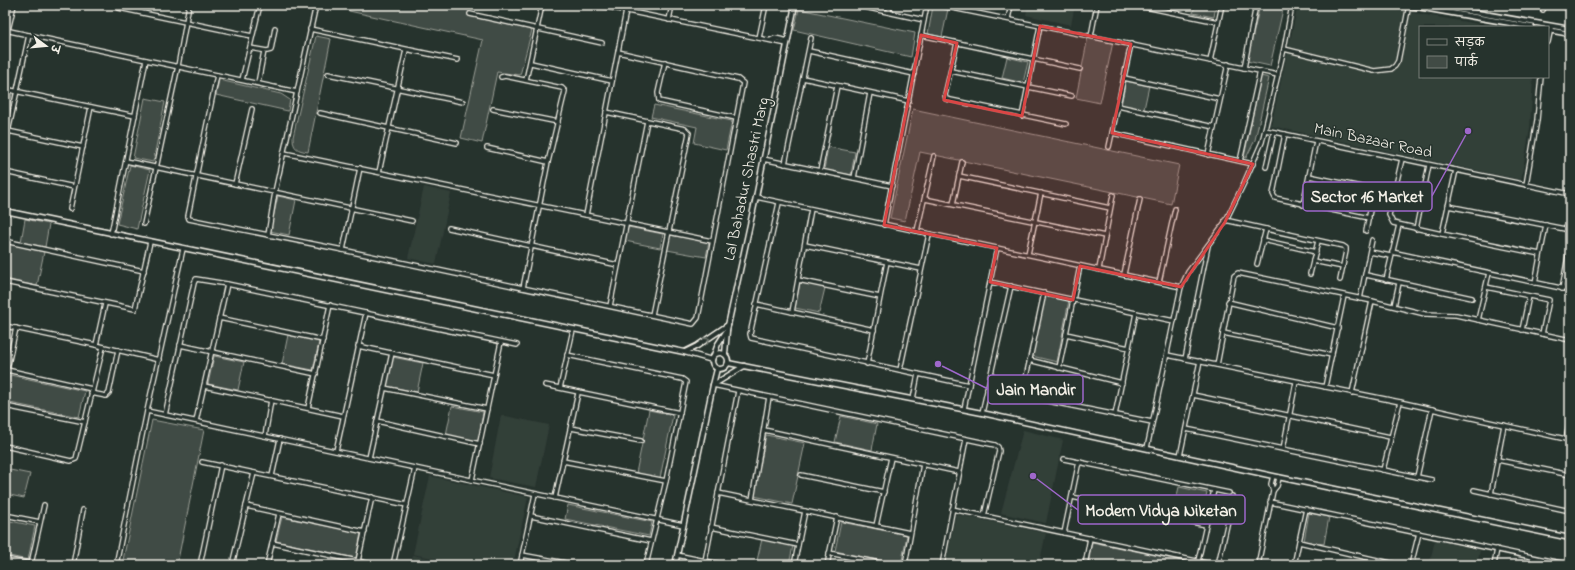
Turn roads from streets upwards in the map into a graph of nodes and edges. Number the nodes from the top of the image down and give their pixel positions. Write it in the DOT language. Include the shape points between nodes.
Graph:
graph roads {
  1 [pos="14,5"];
  2 [pos="189,5"];
  3 [pos="260,5"];
  4 [pos="316,5"];
  5 [pos="542,5"];
  6 [pos="598,5"];
  7 [pos="672,5"];
  8 [pos="766,5"];
  9 [pos="795,5"];
  10 [pos="855,5"];
  11 [pos="890,5"];
  12 [pos="927,5"];
  13 [pos="938,5"];
  14 [pos="1011,5"];
  15 [pos="1097,5"];
  16 [pos="1136,5"];
  17 [pos="1222,5"];
  18 [pos="1256,5"];
  19 [pos="1292,5"];
  20 [pos="1408,5"];
  21 [pos="1433,5"];
  22 [pos="1545,5"];
  23 [pos="120,8"];
  24 [pos="1543,10"];
  25 [pos="626,11"];
  26 [pos="889,12"];
  27 [pos="470,14"];
  28 [pos="1008,19"];
  29 [pos="669,20"];
  30 [pos="924,20"];
  31 [pos="186,22"];
  32 [pos="1218,22"];
  33 [pos="1040,26"];
  34 [pos="1526,26"];
  35 [pos="1535,26"];
  36 [pos="275,28"];
  37 [pos="310,29"];
  38 [pos="537,29"];
  39 [pos="1550,29"];
  40 [pos="7,30"];
  41 [pos="1570,30"];
  42 [pos="1570,34"];
  43 [pos="29,35"];
  44 [pos="921,35"];
  45 [pos="252,36"];
  46 [pos="1091,36"];
  47 [pos="759,38"];
  48 [pos="811,38"];
  49 [pos="787,42"];
  50 [pos="602,43"];
  51 [pos="957,43"];
  52 [pos="1131,44"];
  53 [pos="250,48"];
  54 [pos="1284,49"];
  55 [pos="406,50"];
  56 [pos="264,51"];
  57 [pos="809,51"];
  58 [pos="618,52"];
  59 [pos="1034,59"];
  60 [pos="146,60"];
  61 [pos="458,60"];
  62 [pos="1210,61"];
  63 [pos="531,62"];
  64 [pos="665,62"];
  65 [pos="1228,64"];
  66 [pos="178,66"];
  67 [pos="1244,68"];
  68 [pos="1080,69"];
  69 [pos="951,71"];
  70 [pos="1260,71"];
  71 [pos="328,74"];
  72 [pos="914,74"];
  73 [pos="1278,74"];
  74 [pos="217,75"];
  75 [pos="501,77"];
  76 [pos="803,78"];
  77 [pos="1124,78"];
  78 [pos="1541,78"];
  79 [pos="242,80"];
  80 [pos="526,80"];
  81 [pos="612,81"];
  82 [pos="258,83"];
  83 [pos="837,86"];
  84 [pos="1027,87"];
  85 [pos="5,89"];
  86 [pos="397,89"];
  87 [pos="17,92"];
  88 [pos="297,92"];
  89 [pos="870,93"];
  90 [pos="1072,96"];
  91 [pos="1220,99"];
  92 [pos="909,101"];
  93 [pos="463,102"];
  94 [pos="1118,106"];
  95 [pos="91,107"];
  96 [pos="252,108"];
  97 [pos="493,109"];
  98 [pos="606,112"];
  99 [pos="320,113"];
  100 [pos="134,116"];
  101 [pos="1022,116"];
  102 [pos="736,118"];
  103 [pos="647,121"];
  104 [pos="558,122"];
  105 [pos="1066,124"];
  106 [pos="388,127"];
  107 [pos="1214,127"];
  108 [pos="1265,130"];
  109 [pos="8,131"];
  110 [pos="1274,132"];
  111 [pos="1112,133"];
  112 [pos="1285,134"];
  113 [pos="1316,141"];
  114 [pos="457,143"];
  115 [pos="5,146"];
  116 [pos="83,147"];
  117 [pos="1109,147"];
  118 [pos="488,148"];
  119 [pos="284,152"];
  120 [pos="1208,155"];
  121 [pos="934,156"];
  122 [pos="763,159"];
  123 [pos="1402,159"];
  124 [pos="126,161"];
  125 [pos="1240,161"];
  126 [pos="548,162"];
  127 [pos="962,162"];
  128 [pos="785,164"];
  129 [pos="1253,164"];
  130 [pos="1429,165"];
  131 [pos="157,167"];
  132 [pos="1266,167"];
  133 [pos="360,168"];
  134 [pos="1456,170"];
  135 [pos="820,171"];
  136 [pos="5,172"];
  137 [pos="380,172"];
  138 [pos="196,175"];
  139 [pos="959,176"];
  140 [pos="1308,176"];
  141 [pos="854,178"];
  142 [pos="235,184"];
  143 [pos="1526,184"];
  144 [pos="892,186"];
  145 [pos="74,187"];
  146 [pos="1374,190"];
  147 [pos="275,192"];
  148 [pos="1041,193"];
  149 [pos="1394,194"];
  150 [pos="1570,194"];
  151 [pos="1113,195"];
  152 [pos="756,197"];
  153 [pos="925,199"];
  154 [pos="1140,199"];
  155 [pos="779,203"];
  156 [pos="953,204"];
  157 [pos="540,205"];
  158 [pos="1303,205"];
  159 [pos="1448,206"];
  160 [pos="352,208"];
  161 [pos="1110,208"];
  162 [pos="70,209"];
  163 [pos="811,209"];
  164 [pos="1175,209"];
  165 [pos="5,211"];
  166 [pos="586,215"];
  167 [pos="1369,218"];
  168 [pos="412,220"];
  169 [pos="1225,220"];
  170 [pos="1034,222"];
  171 [pos="627,223"];
  172 [pos="144,224"];
  173 [pos="1399,224"];
  174 [pos="884,225"];
  175 [pos="1546,225"];
  176 [pos="449,228"];
  177 [pos="1416,228"];
  178 [pos="1266,229"];
  179 [pos="1570,230"];
  180 [pos="917,231"];
  181 [pos="1366,231"];
  182 [pos="669,232"];
  183 [pos="111,234"];
  184 [pos="929,234"];
  185 [pos="1442,234"];
  186 [pos="268,235"];
  187 [pos="1105,236"];
  188 [pos="1263,240"];
  189 [pos="1372,240"];
  190 [pos="5,241"];
  191 [pos="712,241"];
  192 [pos="1318,241"];
  193 [pos="150,242"];
  194 [pos="1570,244"];
  195 [pos="532,245"];
  196 [pos="805,245"];
  197 [pos="1208,245"];
  198 [pos="996,248"];
  199 [pos="183,249"];
  200 [pos="343,250"];
  201 [pos="1316,252"];
  202 [pos="1370,252"];
  203 [pos="1028,254"];
  204 [pos="1392,254"];
  205 [pos="1540,254"];
  206 [pos="1313,261"];
  207 [pos="887,262"];
  208 [pos="1256,264"];
  209 [pos="618,265"];
  210 [pos="1080,266"];
  211 [pos="1343,267"];
  212 [pos="921,269"];
  213 [pos="1099,269"];
  214 [pos="144,271"];
  215 [pos="1489,273"];
  216 [pos="1124,274"];
  217 [pos="1310,274"];
  218 [pos="1366,275"];
  219 [pos="798,280"];
  220 [pos="1340,280"];
  221 [pos="1386,280"];
  222 [pos="5,282"];
  223 [pos="990,282"];
  224 [pos="1159,282"];
  225 [pos="1399,283"];
  226 [pos="1535,283"];
  227 [pos="227,284"];
  228 [pos="1011,286"];
  229 [pos="1181,287"];
  230 [pos="1486,287"];
  231 [pos="523,288"];
  232 [pos="1562,289"];
  233 [pos="1570,290"];
  234 [pos="1044,294"];
  235 [pos="1344,296"];
  236 [pos="1529,296"];
  237 [pos="880,297"];
  238 [pos="1472,298"];
  239 [pos="1360,299"];
  240 [pos="1073,300"];
  241 [pos="1372,301"];
  242 [pos="1228,302"];
  243 [pos="105,304"];
  244 [pos="756,304"];
  245 [pos="330,306"];
  246 [pos="610,306"];
  247 [pos="1394,306"];
  248 [pos="792,312"];
  249 [pos="366,313"];
  250 [pos="1136,313"];
  251 [pos="652,315"];
  252 [pos="219,318"];
  253 [pos="1478,320"];
  254 [pos="1174,321"];
  255 [pos="728,324"];
  256 [pos="5,326"];
  257 [pos="16,328"];
  258 [pos="1338,328"];
  259 [pos="573,330"];
  260 [pos="727,330"];
  261 [pos="874,330"];
  262 [pos="1522,330"];
  263 [pos="1223,333"];
  264 [pos="1066,334"];
  265 [pos="1542,334"];
  266 [pos="323,340"];
  267 [pos="1570,340"];
  268 [pos="501,342"];
  269 [pos="96,345"];
  270 [pos="180,345"];
  271 [pos="517,345"];
  272 [pos="358,346"];
  273 [pos="103,347"];
  274 [pos="1129,348"];
  275 [pos="118,350"];
  276 [pos="212,352"];
  277 [pos="684,352"];
  278 [pos="392,353"];
  279 [pos="725,354"];
  280 [pos="567,355"];
  281 [pos="1166,355"];
  282 [pos="1332,355"];
  283 [pos="713,358"];
  284 [pos="1185,359"];
  285 [pos="159,360"];
  286 [pos="1030,360"];
  287 [pos="1200,362"];
  288 [pos="728,363"];
  289 [pos="867,364"];
  290 [pos="1217,364"];
  291 [pos="745,366"];
  292 [pos="1059,368"];
  293 [pos="717,369"];
  294 [pos="7,370"];
  295 [pos="900,370"];
  296 [pos="316,374"];
  297 [pos="918,374"];
  298 [pos="494,375"];
  299 [pos="5,378"];
  300 [pos="1122,382"];
  301 [pos="1296,382"];
  302 [pos="545,385"];
  303 [pos="712,385"];
  304 [pos="968,385"];
  305 [pos="204,386"];
  306 [pos="384,388"];
  307 [pos="560,388"];
  308 [pos="1325,388"];
  309 [pos="987,389"];
  310 [pos="92,391"];
  311 [pos="738,391"];
  312 [pos="578,393"];
  313 [pos="1352,393"];
  314 [pos="1192,395"];
  315 [pos="1022,396"];
  316 [pos="770,397"];
  317 [pos="913,399"];
  318 [pos="271,400"];
  319 [pos="1400,402"];
  320 [pos="5,406"];
  321 [pos="308,408"];
  322 [pos="487,409"];
  323 [pos="964,409"];
  324 [pos="1432,409"];
  325 [pos="147,411"];
  326 [pos="680,413"];
  327 [pos="982,413"];
  328 [pos="165,415"];
  329 [pos="1115,415"];
  330 [pos="1289,415"];
  331 [pos="343,416"];
  332 [pos="377,421"];
  333 [pos="1570,421"];
  334 [pos="84,422"];
  335 [pos="196,422"];
  336 [pos="1152,422"];
  337 [pos="1504,425"];
  338 [pos="571,428"];
  339 [pos="1186,429"];
  340 [pos="764,430"];
  341 [pos="265,436"];
  342 [pos="1390,437"];
  343 [pos="280,439"];
  344 [pos="966,439"];
  345 [pos="1568,440"];
  346 [pos="641,441"];
  347 [pos="480,444"];
  348 [pos="5,446"];
  349 [pos="1147,448"];
  350 [pos="1283,450"];
  351 [pos="336,451"];
  352 [pos="1180,456"];
  353 [pos="369,458"];
  354 [pos="891,458"];
  355 [pos="1064,459"];
  356 [pos="1498,460"];
  357 [pos="563,461"];
  358 [pos="202,462"];
  359 [pos="1080,462"];
  360 [pos="923,464"];
  361 [pos="220,465"];
  362 [pos="415,468"];
  363 [pos="1383,470"];
  364 [pos="959,472"];
  365 [pos="254,473"];
  366 [pos="801,475"];
  367 [pos="1570,475"];
  368 [pos="272,476"];
  369 [pos="1273,476"];
  370 [pos="1418,477"];
  371 [pos="1279,478"];
  372 [pos="472,480"];
  373 [pos="1432,480"];
  374 [pos="666,481"];
  375 [pos="1214,490"];
  376 [pos="1474,490"];
  377 [pos="1273,491"];
  378 [pos="884,492"];
  379 [pos="718,493"];
  380 [pos="535,494"];
  381 [pos="1491,494"];
  382 [pos="372,497"];
  383 [pos="1072,497"];
  384 [pos="555,498"];
  385 [pos="752,500"];
  386 [pos="1270,502"];
  387 [pos="44,505"];
  388 [pos="407,505"];
  389 [pos="246,506"];
  390 [pos="952,509"];
  391 [pos="1306,509"];
  392 [pos="84,510"];
  393 [pos="805,511"];
  394 [pos="1570,511"];
  395 [pos="279,514"];
  396 [pos="5,515"];
  397 [pos="531,516"];
  398 [pos="984,516"];
  399 [pos="837,518"];
  400 [pos="656,519"];
  401 [pos="40,522"];
  402 [pos="683,525"];
  403 [pos="1206,525"];
  404 [pos="876,526"];
  405 [pos="711,527"];
  406 [pos="365,532"];
  407 [pos="910,533"];
  408 [pos="1064,533"];
  409 [pos="1419,533"];
  410 [pos="1090,538"];
  411 [pos="1570,538"];
  412 [pos="651,541"];
  413 [pos="1299,542"];
  414 [pos="272,543"];
  415 [pos="798,545"];
  416 [pos="1497,549"];
  417 [pos="830,553"];
  418 [pos="522,554"];
  419 [pos="677,555"];
  420 [pos="5,559"];
  421 [pos="358,561"];
  422 [pos="705,561"];
  423 [pos="1198,561"];
  424 [pos="563,564"];
  425 [pos="33,565"];
  426 [pos="72,565"];
  427 [pos="116,565"];
  428 [pos="200,565"];
  429 [pos="205,565"];
  430 [pos="232,565"];
  431 [pos="267,565"];
  432 [pos="376,565"];
  433 [pos="393,565"];
  434 [pos="520,565"];
  435 [pos="576,565"];
  436 [pos="646,565"];
  437 [pos="675,565"];
  438 [pos="724,565"];
  439 [pos="794,565"];
  440 [pos="827,565"];
  441 [pos="889,565"];
  442 [pos="905,565"];
  443 [pos="942,565"];
  444 [pos="1085,565"];
  445 [pos="1217,565"];
  446 [pos="1258,565"];
  447 [pos="1294,565"];
  448 [pos="1399,565"];
  449 [pos="1411,565"];
  450 [pos="1494,565"];
  451 [pos="1568,565"];
  1 -- 40 [label="street"];
  2 -- 31 [label="street"];
  3 -- 45 [label="street"];
  4 -- 37 [label="street"];
  5 -- 38 [label="street"];
  6 -- 25 [label="street"];
  7 -- 29 [label="street"];
  8 -- 47 [label="street"];
  9 -- 49 [label="street, Lal Bahadur Shastri Marg"];
  10 -- 26 [label="street"];
  11 -- 26 [label="street"];
  12 -- 30 [label="street"];
  13 -- 28 [label="street"];
  14 -- 28 [label="street"];
  15 -- 46 [label="street"];
  16 -- 32 [label="street"];
  17 -- 32 [label="street"];
  18 -- 67 [label="street"];
  19 -- 54 [label="street"];
  20 -- 34 [label="street"];
  20 -- 54 [label="street" via="1398,62 1391,69 1374,71"];
  21 -- 35 [label="street"];
  22 -- 24 [label="street"];
  23 -- 31 [label="street"];
  25 -- 29 [label="street"];
  25 -- 58 [label="street"];
  26 -- 30 [label="street"];
  27 -- 38 [label="street"];
  28 -- 33 [label="street"];
  29 -- 47 [label="street"];
  30 -- 44 [label="street"];
  31 -- 45 [label="street"];
  31 -- 66 [label="street"];
  32 -- 62 [label="street"];
  33 -- 46 [label="street"];
  33 -- 59 [label="street"];
  36 -- 56 [label="street" via="271,50"];
  37 -- 55 [label="street"];
  37 -- 88 [label="street"];
  38 -- 50 [label="street"];
  38 -- 63 [label="street"];
  39 -- 41 [label="street"];
  39 -- 42 [label="street"];
  40 -- 43 [label="street"];
  43 -- 60 [label="street"];
  43 -- 87 [label="street"];
  44 -- 51 [label="street"];
  44 -- 72 [label="street"];
  45 -- 53 [label="street"];
  46 -- 52 [label="street"];
  47 -- 49 [label="street" via="775,38"];
  48 -- 57 [label="street"];
  49 -- 122 [label="street, Lal Bahadur Shastri Marg"];
  51 -- 59 [label="street"];
  51 -- 69 [label="street"];
  52 -- 62 [label="street"];
  52 -- 77 [label="street"];
  53 -- 56 [label="street"];
  53 -- 79 [label="street"];
  54 -- 73 [label="street"];
  55 -- 61 [label="street"];
  55 -- 86 [label="street"];
  56 -- 82 [label="street"];
  57 -- 72 [label="street"];
  57 -- 76 [label="street"];
  58 -- 64 [label="street"];
  58 -- 81 [label="street"];
  59 -- 68 [label="street"];
  59 -- 84 [label="street"];
  60 -- 66 [label="street"];
  60 -- 100 [label="street"];
  62 -- 65 [label="street"];
  63 -- 80 [label="street"];
  63 -- 81 [label="street"];
  64 -- 102 [label="street" via="741,80 743,87"];
  64 -- 102 [label="street" via="658,93 659,100"];
  65 -- 67 [label="street"];
  65 -- 91 [label="street"];
  66 -- 74 [label="street"];
  66 -- 131 [label="street"];
  67 -- 70 [label="street"];
  69 -- 84 [label="street"];
  69 -- 101 [label="street" via="946,99"];
  70 -- 73 [label="street"];
  70 -- 125 [label="street"];
  71 -- 86 [label="street"];
  72 -- 92 [label="street"];
  73 -- 108 [label="street"];
  74 -- 79 [label="street"];
  74 -- 138 [label="street"];
  75 -- 80 [label="street"];
  76 -- 83 [label="street"];
  76 -- 128 [label="street"];
  77 -- 91 [label="street"];
  77 -- 94 [label="street"];
  78 -- 143 [label="street"];
  79 -- 82 [label="street"];
  80 -- 104 [label="street" via="564,89"];
  81 -- 98 [label="street"];
  82 -- 88 [label="street"];
  83 -- 89 [label="street"];
  83 -- 135 [label="street"];
  84 -- 90 [label="street"];
  84 -- 101 [label="street"];
  85 -- 87 [label="street"];
  86 -- 93 [label="street"];
  86 -- 106 [label="street"];
  87 -- 95 [label="street"];
  87 -- 109 [label="street"];
  88 -- 119 [label="street"];
  89 -- 92 [label="street"];
  89 -- 141 [label="street"];
  91 -- 107 [label="street"];
  92 -- 144 [label="street"];
  94 -- 107 [label="street"];
  94 -- 111 [label="street"];
  95 -- 100 [label="street"];
  95 -- 116 [label="street"];
  96 -- 142 [label="street"];
  97 -- 104 [label="street"];
  98 -- 103 [label="street"];
  98 -- 166 [label="street"];
  99 -- 106 [label="street"];
  100 -- 124 [label="street"];
  101 -- 105 [label="street"];
  102 -- 191 [label="street"];
  103 -- 171 [label="street"];
  103 -- 182 [label="street" via="685,129 689,133"];
  104 -- 126 [label="street"];
  106 -- 114 [label="street"];
  106 -- 137 [label="street"];
  107 -- 120 [label="street"];
  108 -- 110 [label="street, Main Bazaar Road"];
  108 -- 129 [label="street"];
  109 -- 115 [label="street"];
  109 -- 116 [label="street"];
  110 -- 112 [label="street, Main Bazaar Road"];
  110 -- 132 [label="street"];
  111 -- 117 [label="street"];
  111 -- 120 [label="street"];
  112 -- 113 [label="street, Main Bazaar Road"];
  112 -- 158 [label="street" via="1273,197"];
  113 -- 123 [label="street, Main Bazaar Road"];
  113 -- 140 [label="street"];
  116 -- 145 [label="street"];
  118 -- 126 [label="street"];
  119 -- 133 [label="street"];
  119 -- 147 [label="street"];
  120 -- 125 [label="street"];
  121 -- 153 [label="street"];
  122 -- 128 [label="street"];
  122 -- 152 [label="street, Lal Bahadur Shastri Marg"];
  123 -- 130 [label="street, Main Bazaar Road"];
  123 -- 149 [label="street"];
  124 -- 131 [label="street"];
  124 -- 183 [label="street"];
  125 -- 129 [label="street"];
  126 -- 157 [label="street"];
  127 -- 139 [label="street"];
  128 -- 135 [label="street"];
  129 -- 169 [label="street"];
  130 -- 134 [label="street, Main Bazaar Road"];
  130 -- 177 [label="street"];
  131 -- 138 [label="street"];
  131 -- 172 [label="street"];
  133 -- 137 [label="street"];
  133 -- 160 [label="street"];
  134 -- 143 [label="street, Main Bazaar Road"];
  134 -- 159 [label="street"];
  135 -- 141 [label="street"];
  136 -- 145 [label="street"];
  137 -- 157 [label="street"];
  138 -- 142 [label="street"];
  138 -- 186 [label="street" via="189,219"];
  139 -- 148 [label="street"];
  139 -- 156 [label="street"];
  140 -- 146 [label="street"];
  140 -- 158 [label="street"];
  141 -- 144 [label="street"];
  142 -- 147 [label="street"];
  143 -- 150 [label="street, Main Bazaar Road"];
  144 -- 174 [label="street"];
  145 -- 162 [label="street"];
  146 -- 149 [label="street"];
  146 -- 167 [label="street"];
  147 -- 160 [label="street"];
  147 -- 186 [label="street"];
  148 -- 161 [label="street"];
  148 -- 170 [label="street"];
  149 -- 173 [label="street" via="1389,215 1391,221"];
  151 -- 161 [label="street"];
  152 -- 155 [label="street"];
  152 -- 255 [label="street, Lal Bahadur Shastri Marg"];
  153 -- 156 [label="street"];
  153 -- 180 [label="street"];
  154 -- 216 [label="street"];
  155 -- 163 [label="street"];
  155 -- 244 [label="street"];
  156 -- 170 [label="street"];
  157 -- 166 [label="street"];
  157 -- 195 [label="street"];
  158 -- 167 [label="street"];
  159 -- 175 [label="street"];
  159 -- 185 [label="street"];
  160 -- 168 [label="street"];
  160 -- 200 [label="street"];
  161 -- 187 [label="street"];
  163 -- 174 [label="street"];
  163 -- 196 [label="street"];
  164 -- 224 [label="street"];
  165 -- 183 [label="street"];
  166 -- 171 [label="street"];
  167 -- 181 [label="street"];
  169 -- 178 [label="street"];
  169 -- 197 [label="street"];
  170 -- 187 [label="street"];
  170 -- 203 [label="street"];
  171 -- 182 [label="street"];
  171 -- 209 [label="street"];
  173 -- 177 [label="street"];
  173 -- 204 [label="street"];
  174 -- 180 [label="street"];
  175 -- 179 [label="street"];
  175 -- 205 [label="street"];
  176 -- 195 [label="street"];
  177 -- 185 [label="street"];
  178 -- 188 [label="street"];
  178 -- 192 [label="street"];
  180 -- 184 [label="street"];
  182 -- 191 [label="street"];
  182 -- 251 [label="street"];
  183 -- 193 [label="street"];
  184 -- 198 [label="street"];
  184 -- 212 [label="street"];
  185 -- 205 [label="street"];
  186 -- 200 [label="street"];
  187 -- 213 [label="street"];
  188 -- 201 [label="street"];
  188 -- 208 [label="street"];
  189 -- 202 [label="street"];
  190 -- 214 [label="street"];
  191 -- 251 [label="street" via="695,323"];
  192 -- 201 [label="street"];
  192 -- 211 [label="street" via="1346,248"];
  193 -- 199 [label="street"];
  193 -- 214 [label="street"];
  194 -- 232 [label="street"];
  195 -- 209 [label="street"];
  195 -- 231 [label="street"];
  196 -- 207 [label="street"];
  196 -- 219 [label="street"];
  197 -- 229 [label="street" via="1188,272"];
  197 -- 284 [label="street"];
  198 -- 203 [label="street"];
  198 -- 223 [label="street"];
  199 -- 259 [label="street"];
  199 -- 285 [label="street"];
  200 -- 231 [label="street"];
  201 -- 206 [label="street"];
  202 -- 204 [label="street"];
  202 -- 218 [label="street"];
  203 -- 210 [label="street"];
  204 -- 215 [label="street"];
  204 -- 221 [label="street"];
  205 -- 226 [label="street"];
  206 -- 211 [label="street"];
  206 -- 217 [label="street"];
  207 -- 212 [label="street"];
  207 -- 237 [label="street"];
  209 -- 246 [label="street"];
  210 -- 213 [label="street"];
  210 -- 240 [label="street"];
  211 -- 220 [label="street"];
  212 -- 295 [label="street"];
  213 -- 216 [label="street"];
  214 -- 243 [label="street" via="135,309"];
  215 -- 226 [label="street"];
  215 -- 230 [label="street"];
  216 -- 224 [label="street"];
  218 -- 221 [label="street"];
  218 -- 239 [label="street"];
  219 -- 237 [label="street"];
  219 -- 248 [label="street"];
  221 -- 225 [label="street"];
  222 -- 243 [label="street"];
  223 -- 228 [label="street"];
  223 -- 304 [label="street"];
  224 -- 229 [label="street"];
  225 -- 238 [label="street"];
  225 -- 247 [label="street"];
  226 -- 232 [label="street"];
  227 -- 245 [label="street"];
  227 -- 252 [label="street"];
  227 -- 270 [label="street" via="198,279 194,281"];
  228 -- 234 [label="street"];
  228 -- 309 [label="street"];
  229 -- 254 [label="street"];
  230 -- 236 [label="street"];
  230 -- 253 [label="street"];
  231 -- 246 [label="street"];
  232 -- 233 [label="street"];
  234 -- 240 [label="street"];
  234 -- 286 [label="street"];
  235 -- 239 [label="street"];
  235 -- 242 [label="street" via="1238,273 1234,276"];
  235 -- 258 [label="street"];
  236 -- 262 [label="street"];
  236 -- 265 [label="street" via="1549,301"];
  237 -- 261 [label="street"];
  239 -- 241 [label="street"];
  240 -- 250 [label="street"];
  240 -- 264 [label="street"];
  241 -- 247 [label="street"];
  241 -- 313 [label="street"];
  242 -- 258 [label="street"];
  242 -- 263 [label="street"];
  243 -- 269 [label="street"];
  244 -- 248 [label="street"];
  244 -- 289 [label="street" via="750,334 753,339"];
  245 -- 249 [label="street"];
  245 -- 266 [label="street"];
  246 -- 251 [label="street"];
  247 -- 253 [label="street" via="1426,314 1451,314"];
  248 -- 261 [label="street"];
  249 -- 268 [label="street"];
  249 -- 272 [label="street"];
  250 -- 254 [label="street"];
  250 -- 274 [label="street"];
  252 -- 266 [label="street"];
  252 -- 276 [label="street"];
  253 -- 262 [label="street"];
  254 -- 281 [label="street"];
  255 -- 260 [label="street, Lal Bahadur Shastri Marg"];
  277 -- 255 [label="street, one-way" via="702,343"];
  256 -- 257 [label="street"];
  257 -- 269 [label="street"];
  257 -- 294 [label="street"];
  258 -- 282 [label="street"];
  259 -- 277 [label="street"];
  259 -- 280 [label="street"];
  260 -- 279 [label="street"];
  260 -- 283 [label="street, Lal Bahadur Shastri Marg"];
  261 -- 289 [label="street"];
  262 -- 265 [label="street"];
  263 -- 282 [label="street"];
  263 -- 290 [label="street"];
  264 -- 274 [label="street"];
  264 -- 292 [label="street"];
  265 -- 267 [label="street"];
  266 -- 296 [label="street"];
  268 -- 271 [label="street"];
  268 -- 298 [label="street"];
  269 -- 273 [label="street"];
  270 -- 276 [label="street"];
  270 -- 328 [label="street"];
  272 -- 278 [label="street"];
  272 -- 331 [label="street"];
  273 -- 275 [label="street"];
  273 -- 310 [label="street"];
  274 -- 300 [label="street"];
  275 -- 285 [label="street"];
  275 -- 310 [label="street" via="109,393 106,396"];
  276 -- 296 [label="street"];
  276 -- 305 [label="street"];
  277 -- 283 [label="street"];
  278 -- 298 [label="street"];
  278 -- 306 [label="street"];
  279 -- 283 [label="street" via="718,353"];
  279 -- 288 [label="street"];
  280 -- 307 [label="street"];
  280 -- 326 [label="street" via="685,380"];
  281 -- 284 [label="street"];
  281 -- 336 [label="street"];
  282 -- 308 [label="street"];
  283 -- 293 [label="street" via="713,365"];
  284 -- 287 [label="street"];
  285 -- 325 [label="street"];
  286 -- 292 [label="street"];
  286 -- 315 [label="street"];
  287 -- 290 [label="street"];
  287 -- 314 [label="street"];
  288 -- 291 [label="street"];
  288 -- 293 [label="street" via="725,367"];
  289 -- 295 [label="street"];
  290 -- 301 [label="street"];
  291 -- 303 [label="street"];
  291 -- 317 [label="street"];
  292 -- 300 [label="street"];
  293 -- 303 [label="street"];
  294 -- 299 [label="street"];
  294 -- 310 [label="street"];
  295 -- 297 [label="street"];
  296 -- 321 [label="street"];
  297 -- 304 [label="street"];
  297 -- 317 [label="street"];
  298 -- 322 [label="street"];
  300 -- 329 [label="street"];
  301 -- 308 [label="street"];
  301 -- 330 [label="street"];
  302 -- 307 [label="street"];
  303 -- 311 [label="street"];
  303 -- 402 [label="street"];
  304 -- 323 [label="street"];
  305 -- 318 [label="street"];
  305 -- 335 [label="street"];
  306 -- 322 [label="street"];
  306 -- 332 [label="street"];
  307 -- 312 [label="street"];
  308 -- 313 [label="street"];
  309 -- 315 [label="street"];
  309 -- 327 [label="street"];
  310 -- 334 [label="street"];
  311 -- 316 [label="street"];
  311 -- 379 [label="street"];
  312 -- 326 [label="street"];
  312 -- 338 [label="street"];
  313 -- 319 [label="street"];
  314 -- 330 [label="street"];
  314 -- 339 [label="street"];
  315 -- 329 [label="street"];
  316 -- 340 [label="street"];
  316 -- 344 [label="street"];
  317 -- 323 [label="street"];
  318 -- 321 [label="street"];
  318 -- 341 [label="street"];
  319 -- 324 [label="street"];
  319 -- 342 [label="street"];
  320 -- 334 [label="street"];
  321 -- 331 [label="street"];
  322 -- 347 [label="street"];
  323 -- 327 [label="street"];
  324 -- 337 [label="street"];
  324 -- 370 [label="street"];
  325 -- 328 [label="street"];
  325 -- 427 [label="street"];
  326 -- 374 [label="street"];
  327 -- 349 [label="street"];
  328 -- 335 [label="street"];
  329 -- 336 [label="street"];
  330 -- 342 [label="street"];
  330 -- 350 [label="street"];
  331 -- 351 [label="street"];
  332 -- 347 [label="street"];
  332 -- 353 [label="street"];
  333 -- 345 [label="street"];
  334 -- 348 [label="street" via="74,461"];
  335 -- 341 [label="street"];
  336 -- 349 [label="street"];
  337 -- 345 [label="street"];
  337 -- 356 [label="street"];
  338 -- 346 [label="street"];
  338 -- 357 [label="street"];
  339 -- 350 [label="street"];
  339 -- 352 [label="street"];
  340 -- 354 [label="street"];
  340 -- 385 [label="street"];
  341 -- 343 [label="street"];
  342 -- 363 [label="street"];
  343 -- 351 [label="street"];
  343 -- 368 [label="street"];
  344 -- 364 [label="street"];
  344 -- 398 [label="street" via="995,445 999,449"];
  347 -- 372 [label="street"];
  349 -- 352 [label="street"];
  350 -- 363 [label="street"];
  351 -- 353 [label="street"];
  352 -- 369 [label="street"];
  353 -- 362 [label="street"];
  354 -- 360 [label="street"];
  354 -- 378 [label="street"];
  355 -- 359 [label="street"];
  356 -- 367 [label="street"];
  356 -- 381 [label="street"];
  357 -- 374 [label="street"];
  357 -- 384 [label="street"];
  358 -- 361 [label="street"];
  359 -- 375 [label="street"];
  359 -- 383 [label="street"];
  360 -- 364 [label="street"];
  360 -- 407 [label="street"];
  361 -- 365 [label="street"];
  361 -- 428 [label="street"];
  362 -- 372 [label="street"];
  362 -- 388 [label="street"];
  363 -- 370 [label="street"];
  364 -- 390 [label="street"];
  365 -- 368 [label="street"];
  365 -- 389 [label="street"];
  366 -- 378 [label="street"];
  368 -- 382 [label="street"];
  369 -- 371 [label="street"];
  369 -- 377 [label="street"];
  370 -- 373 [label="street"];
  371 -- 377 [label="street"];
  371 -- 411 [label="street"];
  372 -- 380 [label="street"];
  374 -- 400 [label="street"];
  375 -- 403 [label="street"];
  375 -- 445 [label="street" via="1230,495 1232,504"];
  376 -- 381 [label="street"];
  377 -- 386 [label="street"];
  378 -- 404 [label="street"];
  379 -- 385 [label="street"];
  379 -- 405 [label="street"];
  380 -- 384 [label="street"];
  380 -- 397 [label="street"];
  381 -- 394 [label="street"];
  382 -- 388 [label="street"];
  382 -- 406 [label="street"];
  383 -- 403 [label="street"];
  383 -- 408 [label="street"];
  384 -- 400 [label="street"];
  385 -- 393 [label="street"];
  386 -- 391 [label="street"];
  386 -- 446 [label="street"];
  387 -- 401 [label="street"];
  388 -- 433 [label="street"];
  389 -- 395 [label="street"];
  389 -- 430 [label="street"];
  390 -- 398 [label="street"];
  390 -- 443 [label="street"];
  391 -- 409 [label="street"];
  391 -- 413 [label="street"];
  392 -- 426 [label="street"];
  393 -- 399 [label="street"];
  393 -- 415 [label="street"];
  395 -- 406 [label="street"];
  395 -- 414 [label="street"];
  396 -- 401 [label="street"];
  397 -- 412 [label="street"];
  397 -- 418 [label="street"];
  398 -- 408 [label="street"];
  399 -- 404 [label="street"];
  399 -- 417 [label="street"];
  400 -- 402 [label="street"];
  400 -- 412 [label="street"];
  401 -- 425 [label="street"];
  402 -- 419 [label="street"];
  403 -- 423 [label="street"];
  404 -- 407 [label="street"];
  405 -- 415 [label="street"];
  405 -- 422 [label="street"];
  406 -- 421 [label="street"];
  407 -- 442 [label="street"];
  408 -- 410 [label="street"];
  409 -- 416 [label="street"];
  409 -- 449 [label="street"];
  410 -- 423 [label="street"];
  410 -- 444 [label="street"];
  412 -- 436 [label="street"];
  413 -- 447 [label="street"];
  413 -- 448 [label="street"];
  414 -- 421 [label="street"];
  414 -- 431 [label="street"];
  415 -- 439 [label="street"];
  416 -- 450 [label="street"];
  416 -- 451 [label="street"];
  417 -- 440 [label="street"];
  417 -- 441 [label="street"];
  418 -- 424 [label="street"];
  418 -- 434 [label="street"];
  419 -- 422 [label="street"];
  419 -- 437 [label="street"];
  420 -- 425 [label="street"];
  421 -- 432 [label="street"];
  422 -- 438 [label="street"];
  423 -- 445 [label="street"];
  424 -- 435 [label="street"];
  428 -- 429 [label="street"];
}
